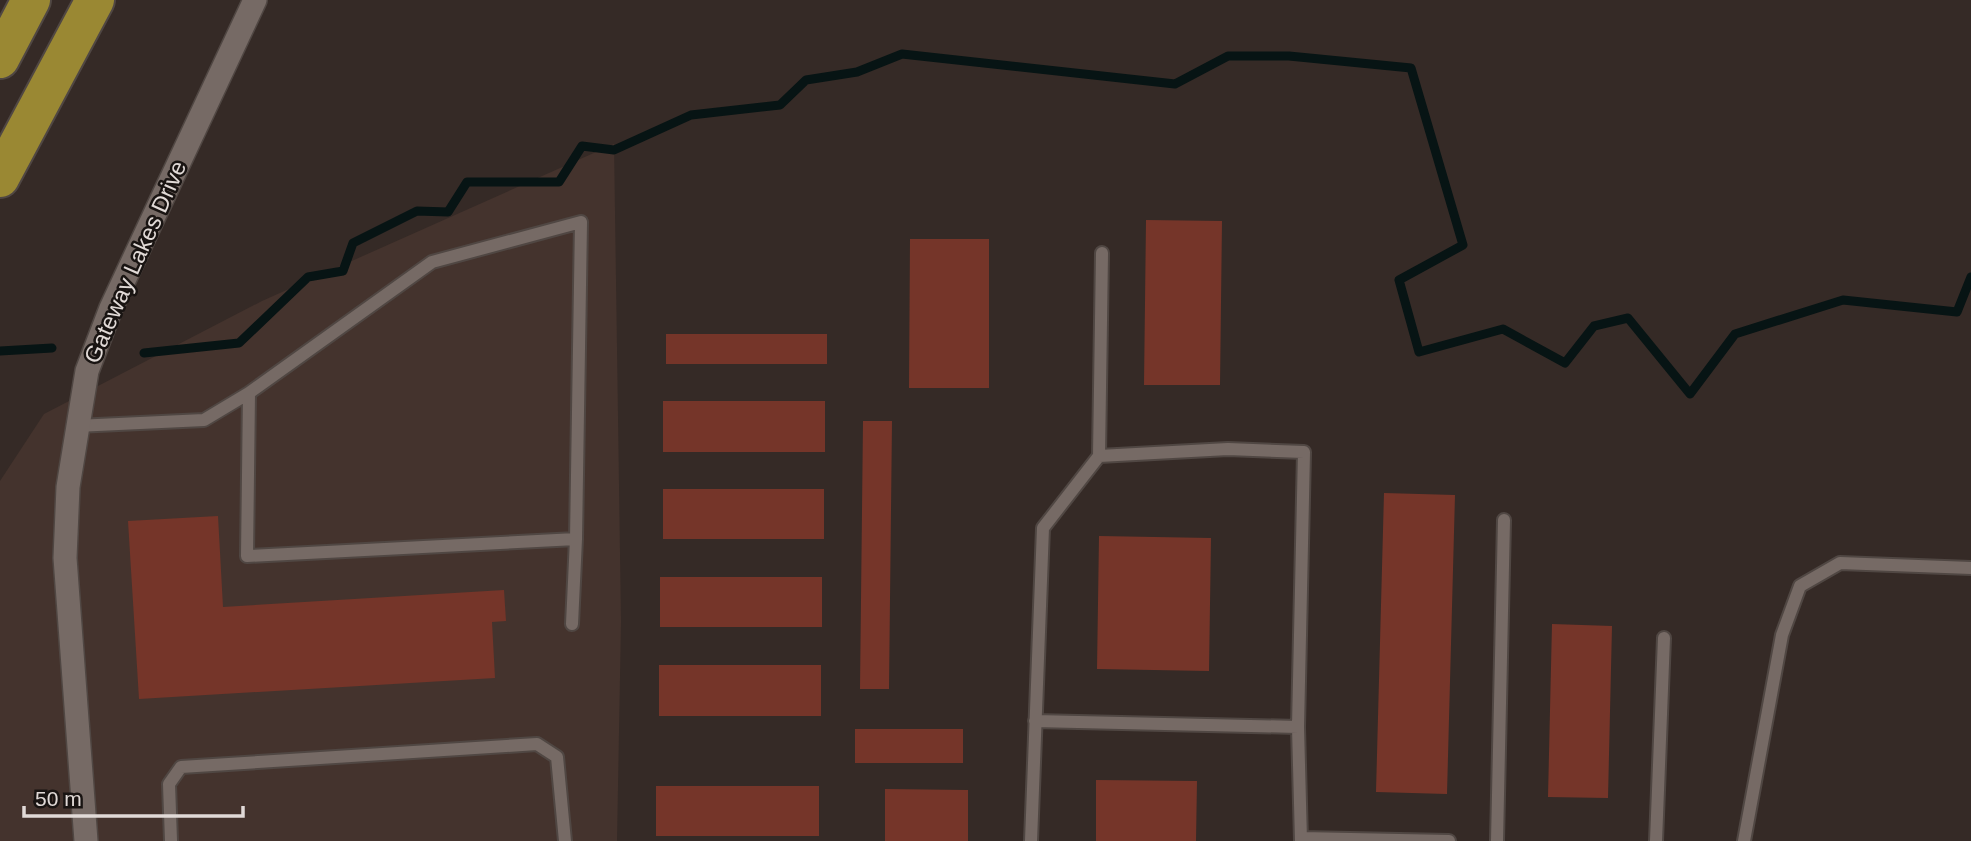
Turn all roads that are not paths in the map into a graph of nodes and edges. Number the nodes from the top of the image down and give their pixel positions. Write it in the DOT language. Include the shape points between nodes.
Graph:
graph roads {
  1 [pos="30,0"];
  2 [pos="95,0"];
  3 [pos="255,0"];
  4 [pos="0,59"];
  5 [pos="0,178"];
  6 [pos="1101,253"];
  7 [pos="249,394"];
  8 [pos="76,426"];
  9 [pos="1099,456"];
  10 [pos="1504,520"];
  11 [pos="576,539"];
  12 [pos="1971,568"];
  13 [pos="572,624"];
  14 [pos="1664,638"];
  15 [pos="1035,721"];
  16 [pos="1298,727"];
  17 [pos="1301,840"];
  18 [pos="86,841"];
  19 [pos="171,841"];
  20 [pos="565,841"];
  21 [pos="1031,841"];
  22 [pos="1448,841"];
  23 [pos="1497,841"];
  24 [pos="1656,841"];
  25 [pos="1744,841"];
  1 -- 4 [label="highway"];
  2 -- 5 [label="highway"];
  3 -- 8 [label="street, Gateway Lakes Drive" via="111,308 87,371"];
  6 -- 9 [label="lane"];
  7 -- 8 [label="lane" via="204,420"];
  7 -- 11 [label="lane" via="247,556"];
  7 -- 11 [label="lane" via="432,262 581,222"];
  8 -- 18 [label="street, Gateway Lakes Drive" via="65,558"];
  9 -- 15 [label="lane" via="1043,527"];
  9 -- 16 [label="lane" via="1228,449 1304,452"];
  10 -- 23 [label="lane"];
  11 -- 13 [label="lane"];
  12 -- 25 [label="lane" via="1840,564 1800,586 1782,635"];
  14 -- 24 [label="lane"];
  15 -- 16 [label="lane"];
  15 -- 21 [label="lane"];
  16 -- 17 [label="lane"];
  17 -- 22 [label="lane"];
  19 -- 20 [label="lane" via="169,784 181,767 537,744 557,757"];
}
